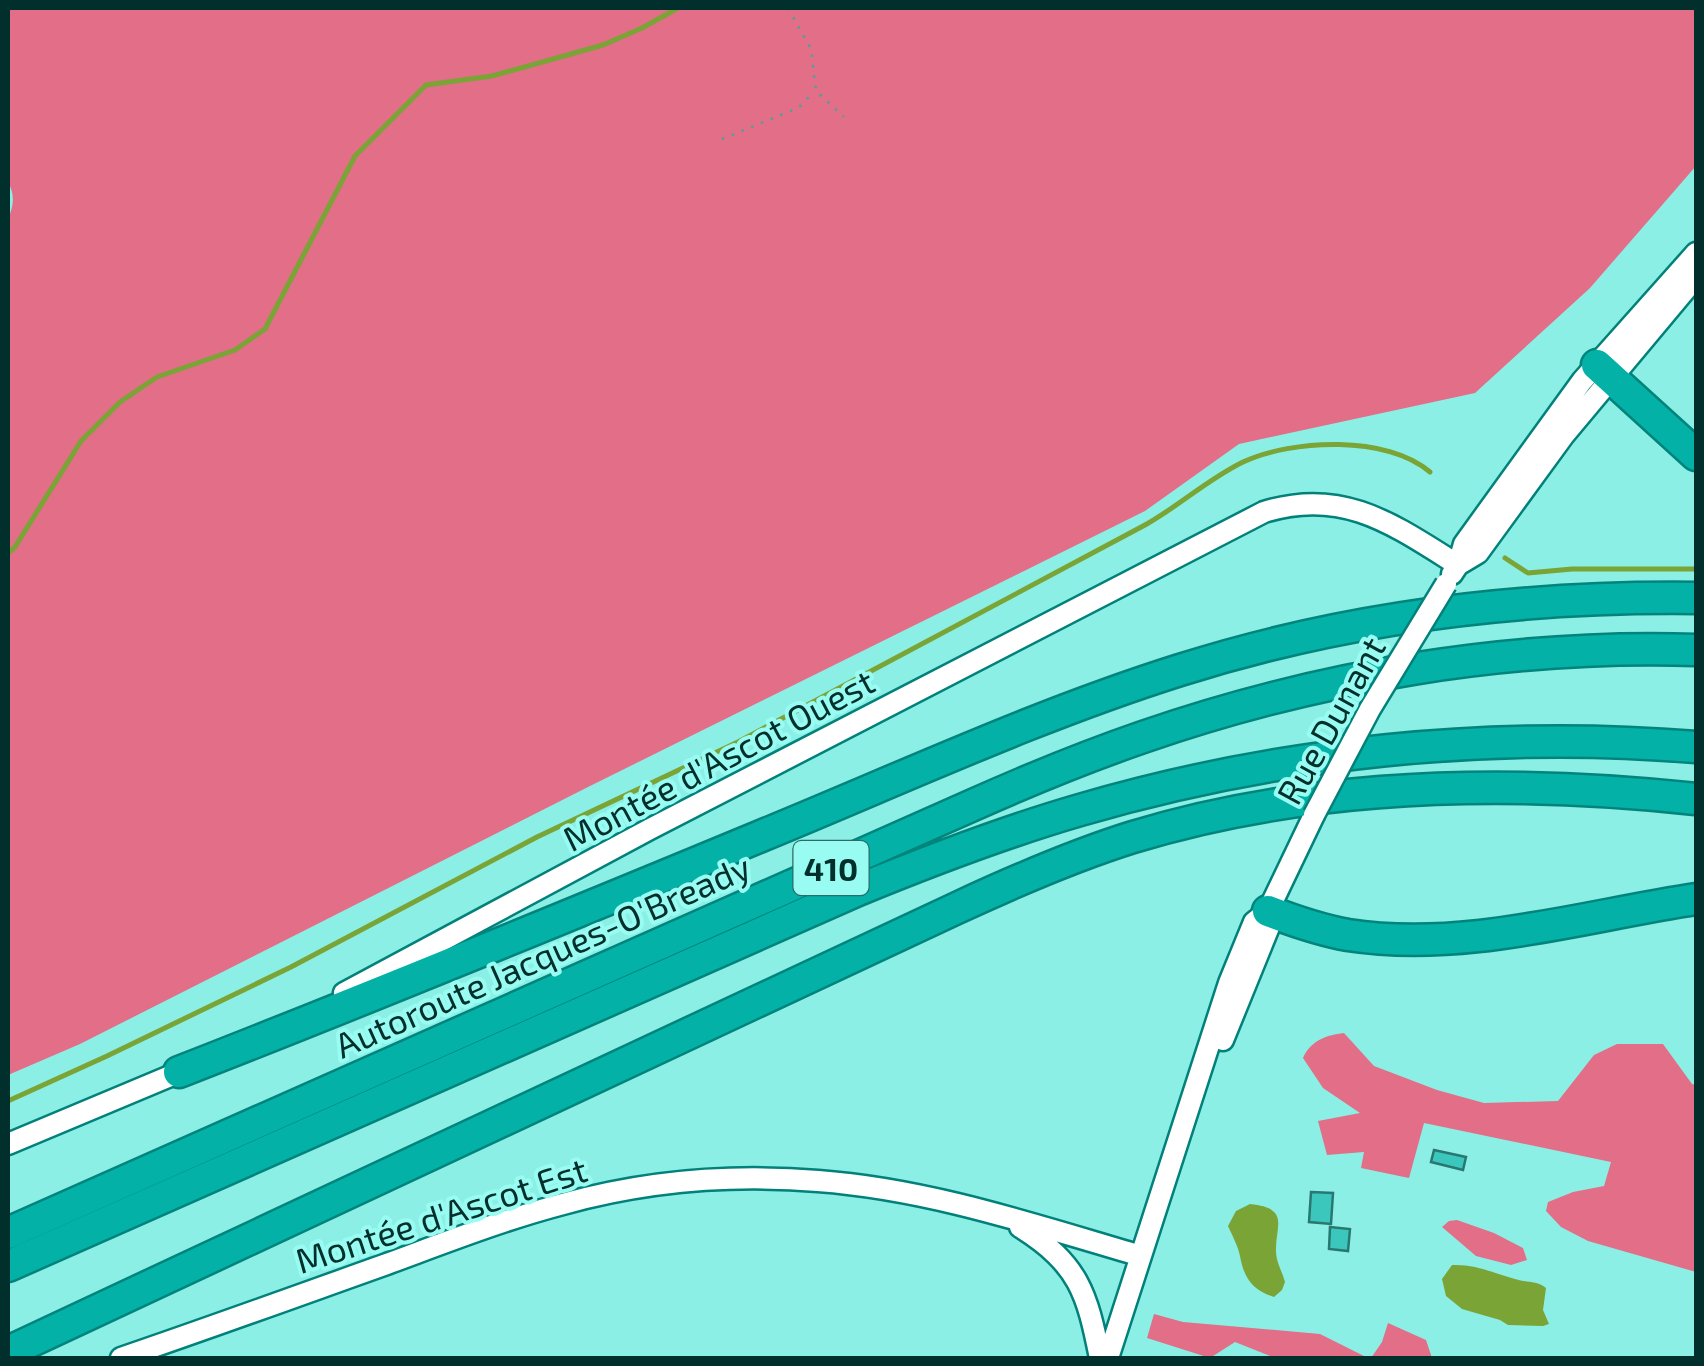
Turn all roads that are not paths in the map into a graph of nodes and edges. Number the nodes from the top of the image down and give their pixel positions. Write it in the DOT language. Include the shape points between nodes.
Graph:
graph roads {
  1 [pos="1696,253"];
  2 [pos="1696,277"];
  3 [pos="1604,371"];
  4 [pos="1696,455"];
  5 [pos="1458,565"];
  6 [pos="1696,598"];
  7 [pos="1696,650"];
  8 [pos="1696,747"];
  9 [pos="1696,799"];
  10 [pos="1696,899"];
  11 [pos="1268,911"];
  12 [pos="179,1072"];
  13 [pos="8,1144"];
  14 [pos="1000,1217"];
  15 [pos="8,1233"];
  16 [pos="1141,1256"];
  17 [pos="8,1266"];
  18 [pos="8,1352"];
  19 [pos="121,1358"];
  20 [pos="1100,1358"];
  21 [pos="1108,1358"];
  1 -- 3 [label="street, Rue Dunant"];
  2 -- 3 [label="street, Rue Dunant"];
  3 -- 4 [label="highway"];
  3 -- 5 [label="street, Rue Dunant" via="1478,553"];
  5 -- 11 [label="street, Rue Dunant, bridge" via="1370,709"];
  5 -- 12 [label="street, Montée d'Ascot Ouest" via="1360,511 1315,504 1264,512 386,972"];
  6 -- 12 [label="highway" via="1450,611 1326,632 1183,669 1033,723"];
  7 -- 15 [label="highway, Autoroute Jacques-O'Bready / 410" via="1556,653 1428,667 1274,697 1145,736 1000,793"];
  8 -- 17 [label="highway, Autoroute Jacques-O'Bready / 410" via="1547,742 1378,752 1213,778 1049,819 858,890"];
  9 -- 18 [label="highway" via="1540,788 1390,792 1243,811 1110,844 957,908"];
  10 -- 11 [label="highway" via="1433,938 1346,934"];
  11 -- 16 [label="street, Rue Dunant" via="1254,922 1229,983"];
  12 -- 13 [label="street, Montée d'Ascot Ouest"];
  14 -- 16 [label="street, Montée d'Ascot Est"];
  14 -- 19 [label="street, Montée d'Ascot Est" via="902,1192 806,1180 634,1188 514,1219"];
  14 -- 20 [label="street" via="1048,1246 1070,1270 1086,1300"];
  16 -- 21 [label="street, Rue Dunant"];
}
